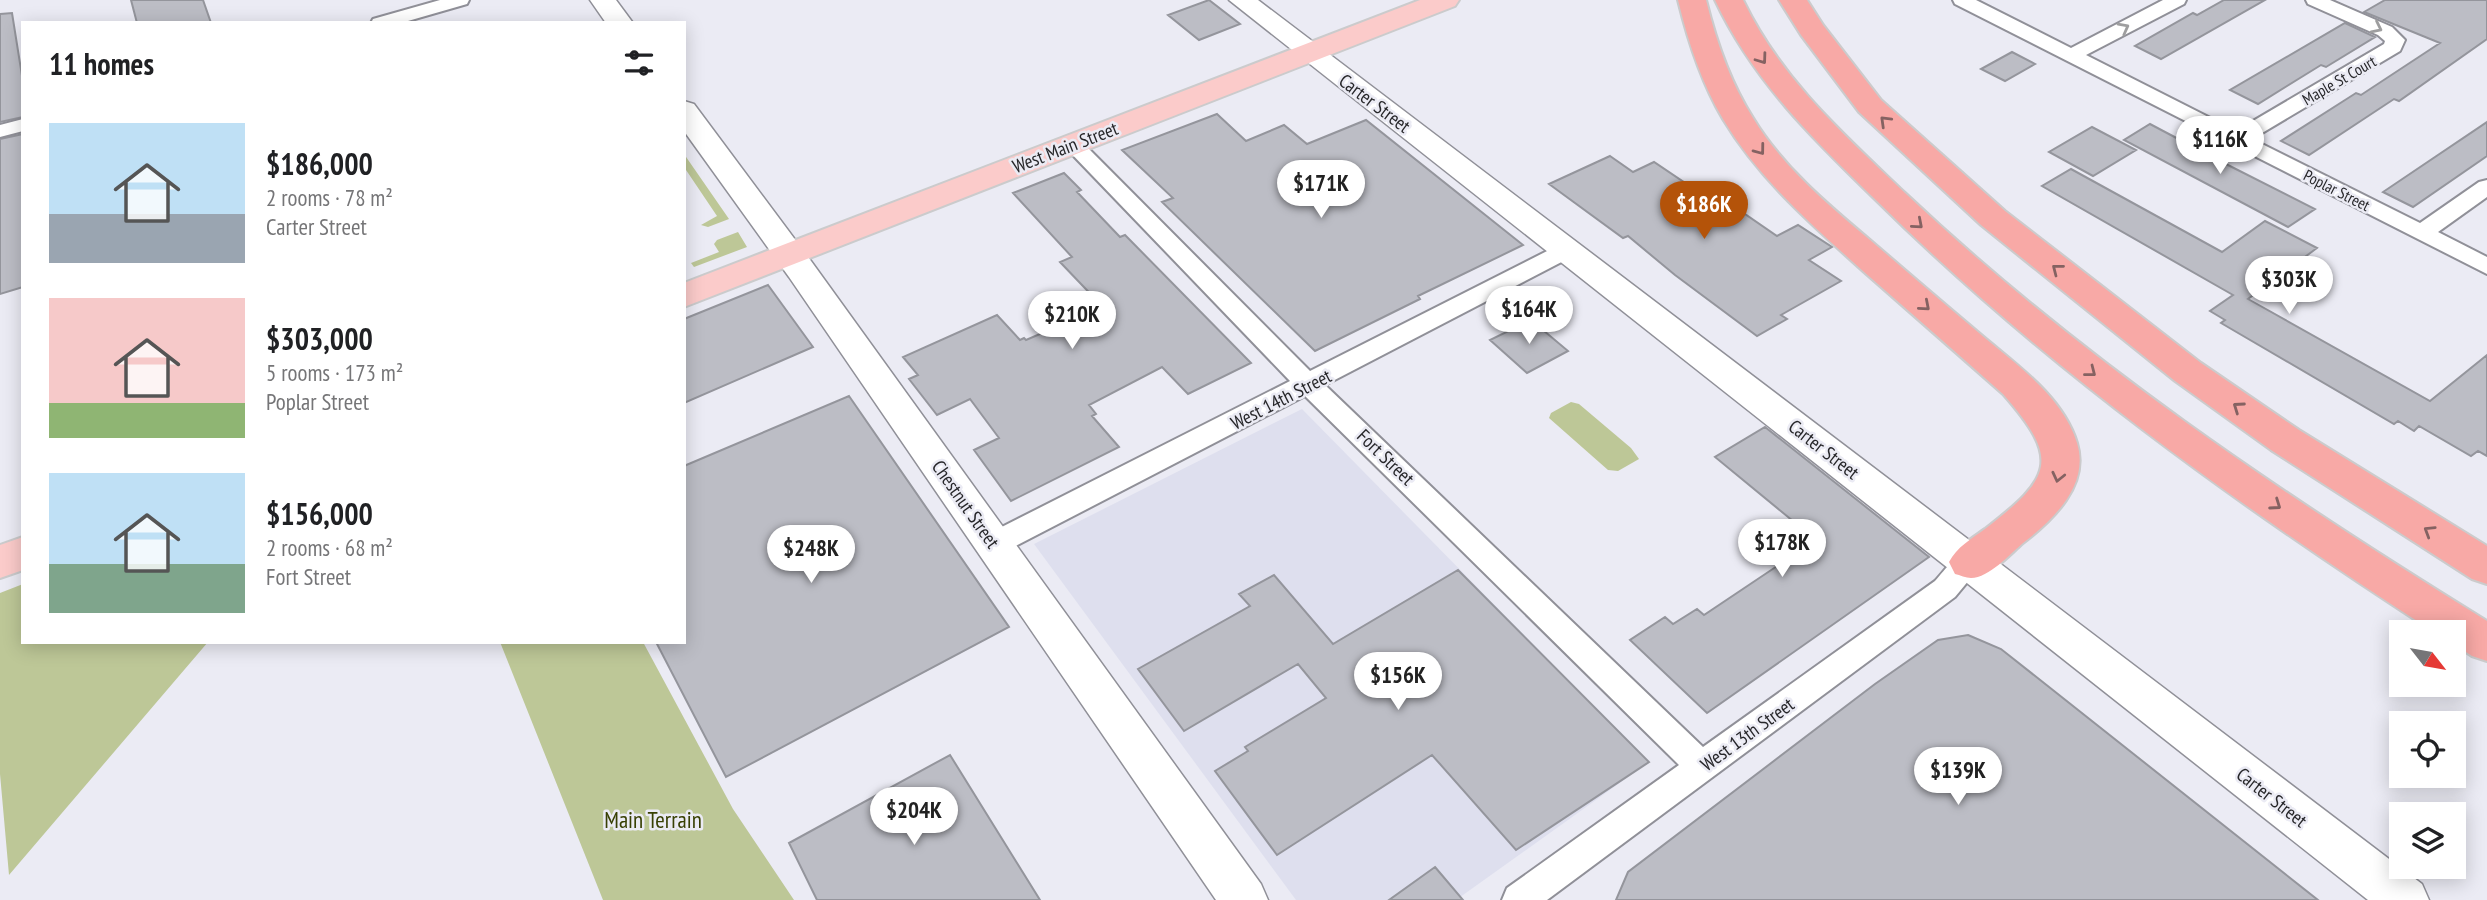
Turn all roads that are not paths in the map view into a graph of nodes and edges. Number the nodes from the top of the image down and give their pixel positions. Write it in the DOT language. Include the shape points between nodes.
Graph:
graph roads {
  1 [pos="460,0"];
  2 [pos="603,0"];
  3 [pos="1242,0"];
  4 [pos="1445,0"];
  5 [pos="1692,0"];
  6 [pos="1728,0"];
  7 [pos="1793,0"];
  8 [pos="1962,0"];
  9 [pos="2177,0"];
  10 [pos="2315,0"];
  11 [pos="387,21"];
  12 [pos="619,21"];
  13 [pos="1308,52"];
  14 [pos="2072,55"];
  15 [pos="686,113"];
  16 [pos="21,126"];
  17 [pos="0,131"];
  18 [pos="2236,139"];
  19 [pos="1073,144"];
  20 [pos="2487,187"];
  21 [pos="2421,233"];
  22 [pos="1567,250"];
  23 [pos="790,254"];
  24 [pos="2487,266"];
  25 [pos="686,295"];
  26 [pos="1309,385"];
  27 [pos="994,544"];
  28 [pos="21,554"];
  29 [pos="0,562"];
  30 [pos="1970,562"];
  31 [pos="2487,567"];
  32 [pos="2487,643"];
  33 [pos="1702,767"];
  34 [pos="1244,900"];
  35 [pos="1519,900"];
  36 [pos="2405,900"];
  1 -- 11 [label="street"];
  2 -- 12 [label="street"];
  3 -- 13 [label="street, Carter Street"];
  4 -- 13 [label="main road, West Main Street"];
  5 -- 30 [label="highway, one-way" via="1714,72 1739,121 1776,172 2016,385 2052,429 2061,461 2056,487 2038,509"];
  6 -- 32 [label="highway, one-way" via="1760,57 1804,108 1905,213 2025,318 2179,437"];
  31 -- 7 [label="highway, one-way" via="2188,372 1993,218 1870,106"];
  8 -- 14 [label="street, Poplar Street"];
  14 -- 9 [label="street, one-way"];
  10 -- 18 [label="street, Maple St Court, one-way" via="2385,31 2395,40 2393,47"];
  13 -- 19 [label="main road, West Main Street"];
  13 -- 22 [label="street, Carter Street"];
  14 -- 18 [label="street, Poplar Street"];
  15 -- 23 [label="street, Chestnut Street"];
  16 -- 17 [label="street"];
  18 -- 21 [label="street, Poplar Street"];
  19 -- 23 [label="main road, West Main Street"];
  19 -- 26 [label="street, Fort Street"];
  20 -- 21 [label="street"];
  21 -- 24 [label="street, Poplar Street"];
  22 -- 26 [label="street, West 14th Street"];
  22 -- 30 [label="street, Carter Street"];
  23 -- 25 [label="main road, West Main Street"];
  23 -- 27 [label="street, Chestnut Street"];
  26 -- 27 [label="street, West 14th Street"];
  26 -- 33 [label="street, Fort Street"];
  27 -- 34 [label="street, Chestnut Street"];
  28 -- 29 [label="main road"];
  30 -- 33 [label="street, West 13th Street" via="1945,589"];
  30 -- 36 [label="street, Carter Street"];
  33 -- 35 [label="street, West 13th Street"];
}
